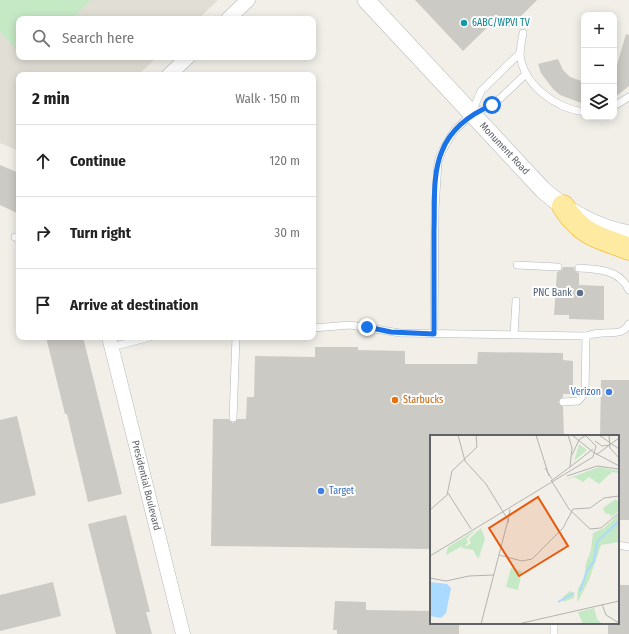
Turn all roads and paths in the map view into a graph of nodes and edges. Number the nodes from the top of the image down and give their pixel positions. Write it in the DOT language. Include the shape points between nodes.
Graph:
graph roads {
  1 [pos="248,0"];
  2 [pos="366,0"];
  3 [pos="231,16"];
  4 [pos="523,33"];
  5 [pos="520,53"];
  6 [pos="185,60"];
  7 [pos="172,72"];
  8 [pos="526,74"];
  9 [pos="629,97"];
  10 [pos="617,104"];
  11 [pos="581,111"];
  12 [pos="472,114"];
  13 [pos="563,206"];
  14 [pos="629,234"];
  15 [pos="629,249"];
  16 [pos="517,265"];
  17 [pos="558,267"];
  18 [pos="579,268"];
  19 [pos="629,290"];
  20 [pos="516,301"];
  21 [pos="629,324"];
  22 [pos="316,328"];
  23 [pos="434,334"];
  24 [pos="514,334"];
  25 [pos="586,336"];
  26 [pos="127,340"];
  27 [pos="236,340"];
  28 [pos="111,342"];
  29 [pos="563,402"];
  30 [pos="233,418"];
  31 [pos="619,545"];
  32 [pos="629,547"];
  33 [pos="183,634"];
  1 -- 3 [label="street"];
  2 -- 12 [label="street, Monument Road"];
  4 -- 5 [label="lane"];
  5 -- 8 [label="lane"];
  5 -- 12 [label="lane" via="481,90"];
  6 -- 7 [label="street"];
  8 -- 11 [label="lane" via="535,86 554,102"];
  8 -- 12 [label="lane" via="492,105"];
  9 -- 10 [label="lane"];
  12 -- 13 [label="street, Monument Road" via="532,179"];
  12 -- 23 [label="lane" via="446,142 438,162"];
  13 -- 14 [label="street, Monument Road" via="591,223"];
  13 -- 15 [label="highway" via="578,226"];
  16 -- 17 [label="lane"];
  18 -- 19 [label="lane" via="609,271 622,280"];
  20 -- 24 [label="lane"];
  21 -- 25 [label="lane" via="619,332 602,332"];
  22 -- 23 [label="lane" via="350,325 391,332"];
  23 -- 24 [label="lane"];
  24 -- 25 [label="lane"];
  25 -- 29 [label="lane" via="585,393 578,401"];
  26 -- 28 [label="lane"];
  27 -- 30 [label="lane"];
  28 -- 33 [label="street, Presidential Boulevard"];
  31 -- 32 [label="lane"];
}
